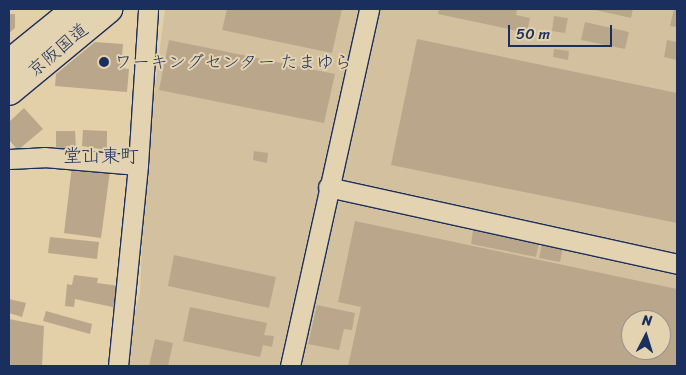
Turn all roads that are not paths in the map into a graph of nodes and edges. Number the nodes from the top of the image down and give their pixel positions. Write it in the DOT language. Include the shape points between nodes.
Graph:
graph roads {
  1 [pos="77,9"];
  2 [pos="108,9"];
  3 [pos="148,9"];
  4 [pos="369,9"];
  5 [pos="9,64"];
  6 [pos="9,91"];
  7 [pos="9,159"];
  8 [pos="138,165"];
  9 [pos="328,187"];
  10 [pos="677,264"];
  11 [pos="118,366"];
  12 [pos="290,366"];
  1 -- 5 [label="highway, 京阪国道"];
  2 -- 6 [label="highway, 京阪国道"];
  3 -- 8 [label="street"];
  4 -- 9 [label="street"];
  7 -- 8 [label="street" via="44,157"];
  8 -- 11 [label="street"];
  9 -- 10 [label="street"];
  9 -- 12 [label="street"];
}
